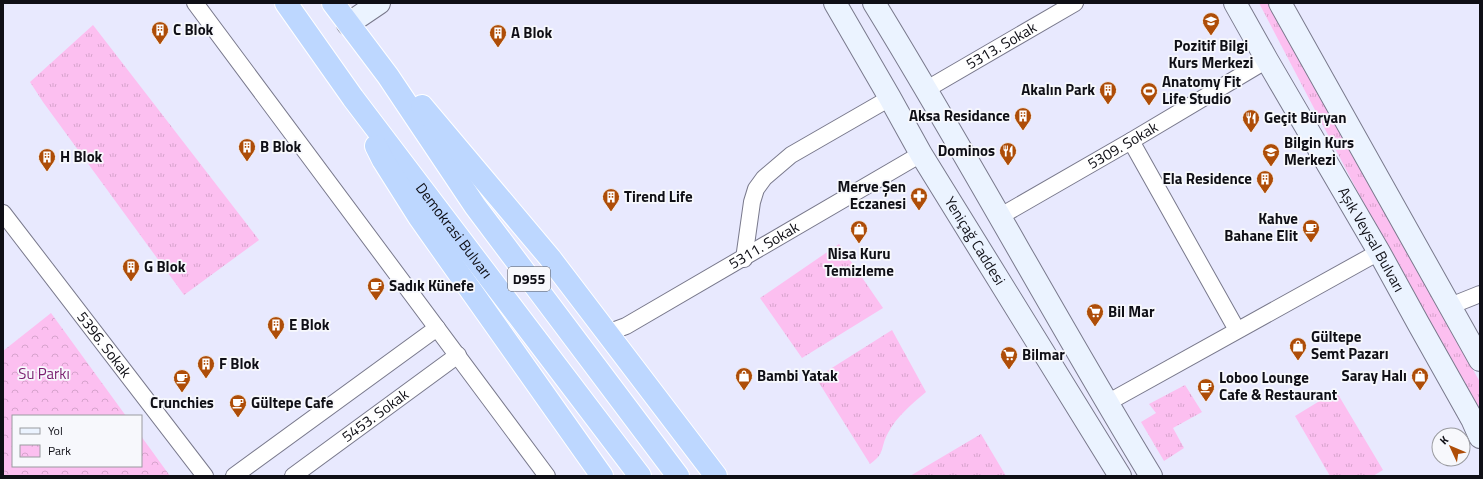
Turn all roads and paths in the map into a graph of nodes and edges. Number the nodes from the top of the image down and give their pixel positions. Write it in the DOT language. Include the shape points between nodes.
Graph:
graph roads {
  1 [pos="195,3"];
  2 [pos="286,3"];
  3 [pos="333,3"];
  4 [pos="379,3"];
  5 [pos="835,3"];
  6 [pos="874,3"];
  7 [pos="1075,3"];
  8 [pos="1235,3"];
  9 [pos="1280,3"];
  10 [pos="348,24"];
  11 [pos="1267,60"];
  12 [pos="388,76"];
  13 [pos="926,89"];
  14 [pos="354,98"];
  15 [pos="890,98"];
  16 [pos="1131,141"];
  17 [pos="920,154"];
  18 [pos="3,213"];
  19 [pos="999,216"];
  20 [pos="1379,252"];
  21 [pos="744,259"];
  22 [pos="1480,294"];
  23 [pos="1450,306"];
  24 [pos="437,328"];
  25 [pos="1237,330"];
  26 [pos="607,334"];
  27 [pos="458,355"];
  28 [pos="1480,360"];
  29 [pos="1107,403"];
  30 [pos="1480,437"];
  31 [pos="205,476"];
  32 [pos="234,476"];
  33 [pos="293,476"];
  34 [pos="547,476"];
  35 [pos="602,476"];
  36 [pos="640,476"];
  37 [pos="678,476"];
  38 [pos="716,476"];
  39 [pos="1120,476"];
  40 [pos="1151,476"];
  1 -- 24 [label="street"];
  2 -- 14 [label="highway, Demokrasi Bulvarı / D955"];
  3 -- 10 [label="highway, Demokrasi Bulvarı / D955"];
  4 -- 10 [label="street"];
  5 -- 15 [label="street, Yeniçağ Caddesi"];
  6 -- 13 [label="street"];
  7 -- 13 [label="street, 5313. Sokak"];
  8 -- 11 [label="street, Aşık Veysal Bulvarı"];
  9 -- 23 [label="street"];
  10 -- 12 [label="highway, Demokrasi Bulvarı / D955"];
  11 -- 16 [label="street, 5309. Sokak"];
  11 -- 20 [label="street, Aşık Veysal Bulvarı"];
  12 -- 26 [label="highway" via="427,110 550,258"];
  12 -- 37 [label="highway, Demokrasi Bulvarı / D955" via="475,206"];
  13 -- 19 [label="street"];
  14 -- 35 [label="highway" via="383,160 419,218"];
  14 -- 36 [label="highway, Demokrasi Bulvarı / D955"];
  15 -- 17 [label="street, Yeniçağ Caddesi"];
  15 -- 21 [label="street" via="791,154 764,178 756,189 752,202"];
  16 -- 19 [label="street, 5309. Sokak"];
  16 -- 25 [label="street"];
  17 -- 21 [label="street, 5311. Sokak"];
  17 -- 39 [label="street, Yeniçağ Caddesi"];
  18 -- 31 [label="street, 5396. Sokak"];
  19 -- 29 [label="street"];
  20 -- 25 [label="street"];
  20 -- 30 [label="street, Aşık Veysal Bulvarı"];
  21 -- 26 [label="street, 5311. Sokak" via="626,326"];
  22 -- 23 [label="street"];
  23 -- 28 [label="street"];
  24 -- 27 [label="street"];
  24 -- 32 [label="street"];
  25 -- 29 [label="street"];
  26 -- 38 [label="highway"];
  27 -- 33 [label="street, 5453. Sokak"];
  27 -- 34 [label="street"];
  29 -- 40 [label="street"];
}
